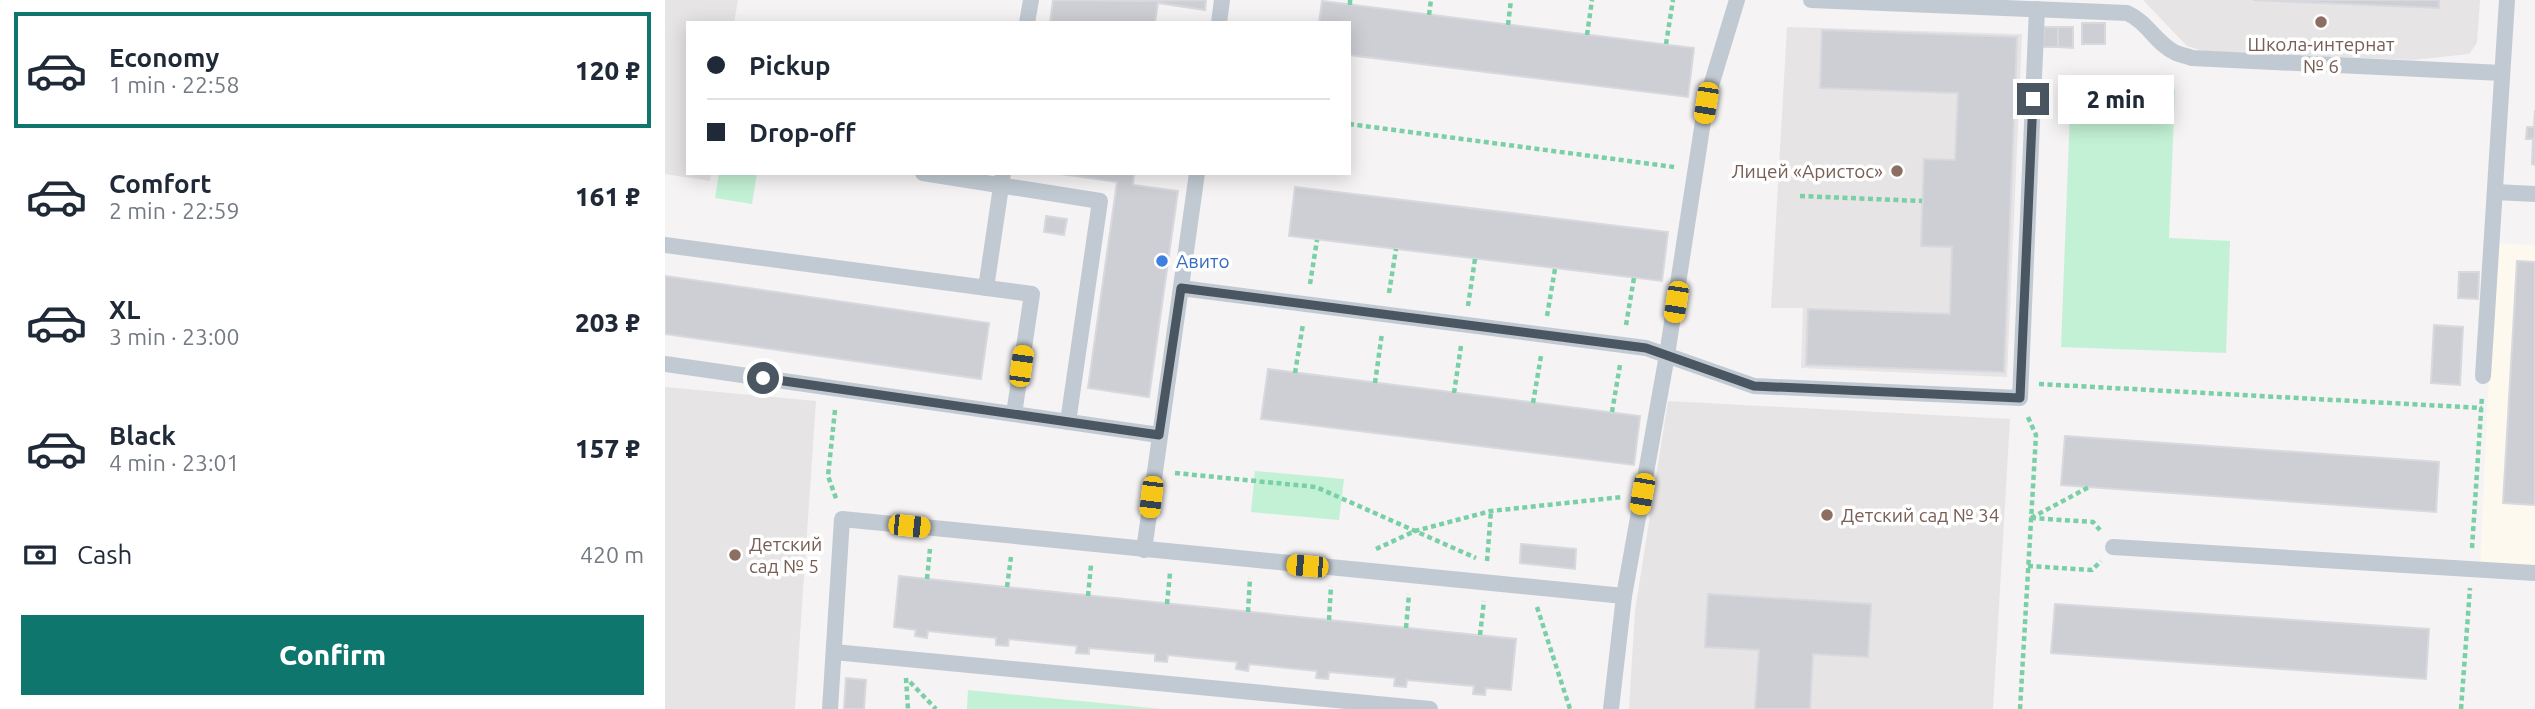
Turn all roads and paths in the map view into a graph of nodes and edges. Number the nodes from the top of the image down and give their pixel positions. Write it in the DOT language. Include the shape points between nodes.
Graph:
graph roads {
  1 [pos="1031,0"];
  2 [pos="1222,0"];
  3 [pos="1431,0"];
  4 [pos="1511,0"];
  5 [pos="1592,0"];
  6 [pos="1673,0"];
  7 [pos="1737,0"];
  8 [pos="1811,0"];
  9 [pos="2507,0"];
  10 [pos="2037,9"];
  11 [pos="1429,15"];
  12 [pos="1027,21"];
  13 [pos="1219,21"];
  14 [pos="1508,24"];
  15 [pos="1587,34"];
  16 [pos="1666,44"];
  17 [pos="2502,73"];
  18 [pos="1351,124"];
  19 [pos="1696,169"];
  20 [pos="949,175"];
  21 [pos="1197,175"];
  22 [pos="1002,179"];
  23 [pos="2495,191"];
  24 [pos="2535,194"];
  25 [pos="1800,196"];
  26 [pos="1922,201"];
  27 [pos="665,245"];
  28 [pos="986,288"];
  29 [pos="1181,288"];
  30 [pos="1667,355"];
  31 [pos="665,364"];
  32 [pos="2483,376"];
  33 [pos="837,389"];
  34 [pos="2020,391"];
  35 [pos="2482,408"];
  36 [pos="1014,414"];
  37 [pos="1068,422"];
  38 [pos="1159,435"];
  39 [pos="1155,471"];
  40 [pos="2089,487"];
  41 [pos="1642,494"];
  42 [pos="1491,511"];
  43 [pos="2031,518"];
  44 [pos="842,519"];
  45 [pos="932,528"];
  46 [pos="1415,531"];
  47 [pos="1013,537"];
  48 [pos="1093,545"];
  49 [pos="2113,547"];
  50 [pos="1144,550"];
  51 [pos="1368,552"];
  52 [pos="1171,553"];
  53 [pos="1251,561"];
  54 [pos="1487,563"];
  55 [pos="2028,566"];
  56 [pos="1497,568"];
  57 [pos="1333,569"];
  58 [pos="2471,570"];
  59 [pos="2535,573"];
  60 [pos="1410,576"];
  61 [pos="927,579"];
  62 [pos="1486,583"];
  63 [pos="1007,587"];
  64 [pos="1531,587"];
  65 [pos="1088,596"];
  66 [pos="1624,596"];
  67 [pos="1167,604"];
  68 [pos="1248,612"];
  69 [pos="1328,620"];
  70 [pos="1406,628"];
  71 [pos="1480,635"];
  72 [pos="834,652"];
  73 [pos="907,679"];
  74 [pos="829,709"];
  75 [pos="936,709"];
  76 [pos="1430,709"];
  77 [pos="1570,709"];
  78 [pos="1611,709"];
  79 [pos="2020,709"];
  80 [pos="2461,709"];
  1 -- 12 [label="lane"];
  2 -- 13 [label="lane"];
  3 -- 11 [label="path"];
  4 -- 14 [label="path"];
  5 -- 15 [label="path"];
  6 -- 16 [label="path"];
  7 -- 19 [label="lane" via="1706,103"];
  8 -- 10 [label="lane"];
  9 -- 17 [label="lane"];
  10 -- 17 [label="lane" via="2127,13 2140,18 2161,43 2192,58"];
  10 -- 34 [label="lane"];
  17 -- 23 [label="lane"];
  18 -- 19 [label="path"];
  19 -- 30 [label="lane"];
  20 -- 22 [label="lane"];
  21 -- 29 [label="lane"];
  22 -- 28 [label="lane"];
  22 -- 37 [label="lane" via="1100,201"];
  23 -- 24 [label="lane"];
  23 -- 32 [label="lane"];
  25 -- 26 [label="path"];
  27 -- 28 [label="lane"];
  28 -- 36 [label="lane" via="1032,294"];
  29 -- 30 [label="lane" via="1646,348"];
  29 -- 38 [label="lane"];
  30 -- 34 [label="lane" via="1754,386"];
  30 -- 41 [label="lane"];
  31 -- 33 [label="lane"];
  32 -- 35 [label="path"];
  33 -- 36 [label="lane"];
  33 -- 44 [label="path" via="828,476"];
  34 -- 35 [label="path"];
  34 -- 43 [label="path" via="2036,435"];
  35 -- 58 [label="path"];
  36 -- 37 [label="lane"];
  37 -- 38 [label="lane"];
  38 -- 39 [label="lane"];
  39 -- 46 [label="path" via="1316,487"];
  39 -- 50 [label="lane"];
  40 -- 43 [label="path"];
  41 -- 42 [label="path"];
  41 -- 66 [label="lane"];
  42 -- 46 [label="path"];
  42 -- 54 [label="path"];
  43 -- 49 [label="path" via="2093,522"];
  43 -- 55 [label="path"];
  44 -- 45 [label="lane"];
  44 -- 72 [label="lane"];
  45 -- 47 [label="lane"];
  45 -- 61 [label="path"];
  46 -- 51 [label="path"];
  46 -- 54 [label="path"];
  47 -- 48 [label="lane"];
  47 -- 63 [label="path"];
  48 -- 50 [label="lane"];
  48 -- 65 [label="path"];
  49 -- 55 [label="path" via="2092,570"];
  49 -- 58 [label="lane"];
  50 -- 52 [label="lane"];
  52 -- 53 [label="lane"];
  52 -- 67 [label="path"];
  53 -- 57 [label="lane"];
  53 -- 68 [label="path"];
  54 -- 56 [label="path"];
  55 -- 79 [label="path"];
  57 -- 60 [label="lane"];
  57 -- 69 [label="path"];
  58 -- 59 [label="lane"];
  58 -- 80 [label="path"];
  60 -- 62 [label="lane"];
  60 -- 70 [label="path"];
  62 -- 64 [label="lane"];
  62 -- 71 [label="path"];
  64 -- 66 [label="lane"];
  64 -- 77 [label="path"];
  66 -- 78 [label="lane"];
  72 -- 74 [label="lane"];
  72 -- 76 [label="lane"];
  73 -- 75 [label="path"];
}
